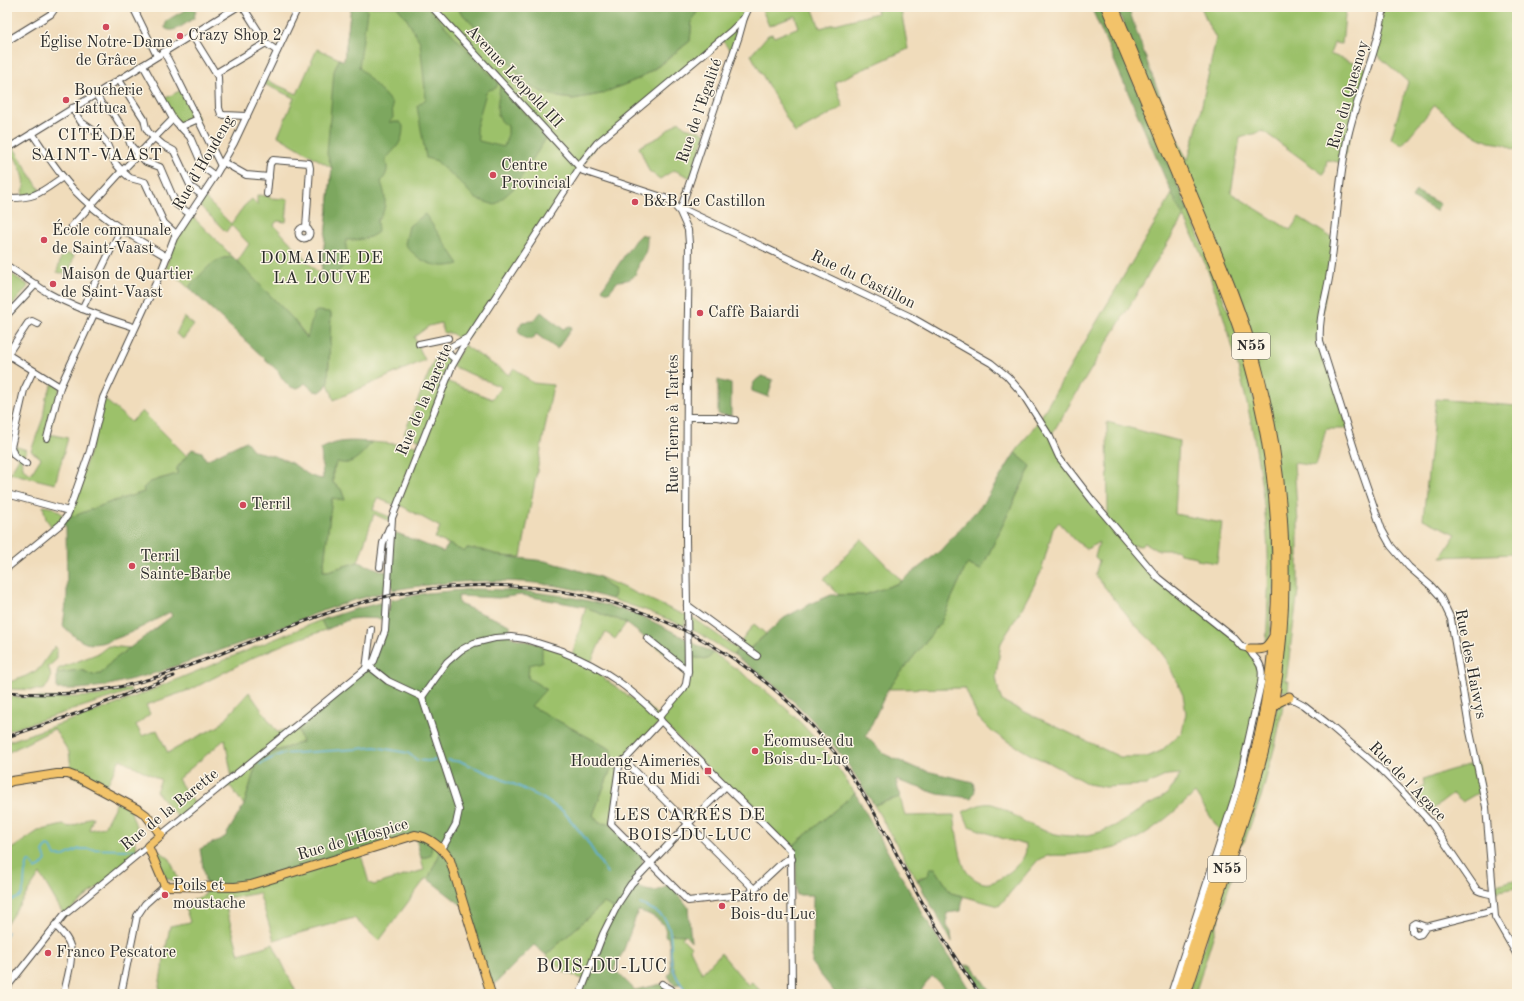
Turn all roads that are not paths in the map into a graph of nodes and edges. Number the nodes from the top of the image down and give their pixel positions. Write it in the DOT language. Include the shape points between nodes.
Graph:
graph roads {
  1 [pos="56,7"];
  2 [pos="133,7"];
  3 [pos="237,7"];
  4 [pos="243,7"];
  5 [pos="298,7"];
  6 [pos="432,7"];
  7 [pos="749,7"];
  8 [pos="1106,7"];
  9 [pos="1114,7"];
  10 [pos="1384,7"];
  11 [pos="744,18"];
  12 [pos="192,35"];
  13 [pos="7,41"];
  14 [pos="266,43"];
  15 [pos="277,51"];
  16 [pos="164,52"];
  17 [pos="157,56"];
  18 [pos="143,65"];
  19 [pos="216,74"];
  20 [pos="119,80"];
  21 [pos="96,94"];
  22 [pos="72,108"];
  23 [pos="247,116"];
  24 [pos="173,119"];
  25 [pos="198,119"];
  26 [pos="180,127"];
  27 [pos="32,133"];
  28 [pos="155,138"];
  29 [pos="7,149"];
  30 [pos="139,153"];
  31 [pos="222,164"];
  32 [pos="578,166"];
  33 [pos="122,171"];
  34 [pos="215,176"];
  35 [pos="63,177"];
  36 [pos="269,177"];
  37 [pos="267,194"];
  38 [pos="202,195"];
  39 [pos="7,198"];
  40 [pos="91,206"];
  41 [pos="680,210"];
  42 [pos="190,214"];
  43 [pos="72,226"];
  44 [pos="306,228"];
  45 [pos="121,229"];
  46 [pos="176,234"];
  47 [pos="1334,239"];
  48 [pos="167,257"];
  49 [pos="7,266"];
  50 [pos="36,284"];
  51 [pos="82,309"];
  52 [pos="94,314"];
  53 [pos="7,315"];
  54 [pos="38,324"];
  55 [pos="134,328"];
  56 [pos="469,336"];
  57 [pos="448,338"];
  58 [pos="418,344"];
  59 [pos="7,355"];
  60 [pos="455,359"];
  61 [pos="33,370"];
  62 [pos="60,387"];
  63 [pos="687,417"];
  64 [pos="735,420"];
  65 [pos="48,438"];
  66 [pos="26,464"];
  67 [pos="7,494"];
  68 [pos="68,514"];
  69 [pos="391,522"];
  70 [pos="380,567"];
  71 [pos="7,568"];
  72 [pos="687,605"];
  73 [pos="371,629"];
  74 [pos="1274,636"];
  75 [pos="646,638"];
  76 [pos="1250,649"];
  77 [pos="757,656"];
  78 [pos="1272,661"];
  79 [pos="368,668"];
  80 [pos="688,670"];
  81 [pos="1276,686"];
  82 [pos="422,696"];
  83 [pos="1289,698"];
  84 [pos="1272,708"];
  85 [pos="660,719"];
  86 [pos="624,760"];
  87 [pos="7,783"];
  88 [pos="726,786"];
  89 [pos="688,824"];
  90 [pos="161,835"];
  91 [pos="148,846"];
  92 [pos="442,849"];
  93 [pos="792,859"];
  94 [pos="650,863"];
  95 [pos="165,886"];
  96 [pos="754,889"];
  97 [pos="1493,896"];
  98 [pos="1494,910"];
  99 [pos="55,925"];
  100 [pos="1426,927"];
  101 [pos="1517,955"];
  102 [pos="662,984"];
  103 [pos="7,987"];
  104 [pos="64,994"];
  105 [pos="121,994"];
  106 [pos="491,994"];
  107 [pos="580,994"];
  108 [pos="674,994"];
  109 [pos="792,994"];
  110 [pos="1171,994"];
  111 [pos="1178,994"];
  112 [pos="1186,994"];
  1 -- 13 [label="street" via="51,14"];
  2 -- 17 [label="street"];
  3 -- 12 [label="street"];
  4 -- 14 [label="street"];
  5 -- 15 [label="street, Rue d'Houdeng"];
  6 -- 32 [label="street, Avenue Léopold III"];
  7 -- 11 [label="street"];
  8 -- 74 [label="highway, N55" via="1223,287 1249,364 1262,420 1273,494 1277,567"];
  9 -- 81 [label="highway, N55" via="1232,291 1263,388 1277,464 1283,527 1284,600"];
  10 -- 47 [label="street, Rue du Quesnoy" via="1378,40 1348,138"];
  11 -- 32 [label="street, Rue de la Barette" via="597,143"];
  11 -- 41 [label="street, Rue de l'Egalité"];
  12 -- 16 [label="street"];
  12 -- 19 [label="street"];
  14 -- 15 [label="street"];
  14 -- 19 [label="street"];
  15 -- 23 [label="street, Rue d'Houdeng"];
  16 -- 17 [label="street"];
  16 -- 25 [label="street"];
  17 -- 18 [label="street"];
  18 -- 20 [label="street"];
  18 -- 24 [label="street"];
  19 -- 23 [label="street" via="221,114"];
  20 -- 21 [label="street"];
  20 -- 28 [label="street" via="144,119 146,128"];
  21 -- 22 [label="street"];
  21 -- 30 [label="street" via="102,105 113,113 128,135 131,146"];
  22 -- 27 [label="street"];
  22 -- 33 [label="street" via="81,122 106,142"];
  23 -- 31 [label="street, Rue d'Houdeng"];
  24 -- 26 [label="street"];
  24 -- 28 [label="street"];
  25 -- 26 [label="street"];
  25 -- 31 [label="street"];
  26 -- 34 [label="street" via="190,137 203,167"];
  27 -- 29 [label="street"];
  27 -- 35 [label="street"];
  28 -- 30 [label="street"];
  28 -- 38 [label="street" via="174,151 191,187"];
  30 -- 33 [label="street"];
  30 -- 42 [label="street" via="146,162 160,167 176,204"];
  31 -- 34 [label="street, Rue d'Houdeng"];
  31 -- 36 [label="street" via="246,175"];
  32 -- 41 [label="street, Rue du Castillon" via="587,173 658,195"];
  32 -- 56 [label="street, Rue de la Barette"];
  33 -- 40 [label="street"];
  33 -- 46 [label="street" via="130,178 145,182 164,223"];
  34 -- 38 [label="street, Rue d'Houdeng"];
  35 -- 39 [label="street" via="33,196"];
  35 -- 40 [label="street"];
  36 -- 37 [label="street"];
  36 -- 44 [label="street" via="270,162 273,160 309,163"];
  38 -- 42 [label="street, Rue d'Houdeng"];
  40 -- 43 [label="street"];
  40 -- 45 [label="street"];
  41 -- 63 [label="street, Rue Tierne à Tartes" via="688,230 689,244"];
  41 -- 76 [label="street, Rue du Castillon" via="909,316 991,363 1022,393 1050,437 1059,457 1158,578 1242,647"];
  42 -- 46 [label="street, Rue d'Houdeng"];
  45 -- 48 [label="street"];
  45 -- 51 [label="street"];
  46 -- 48 [label="street, Rue d'Houdeng"];
  47 -- 97 [label="street, Rue des Haiwys" via="1330,274 1319,326 1320,341 1376,517 1385,537 1405,563 1440,596 1451,619 1486,806"];
  48 -- 55 [label="street, Rue d'Houdeng"];
  49 -- 50 [label="street"];
  50 -- 51 [label="street"];
  50 -- 53 [label="street"];
  51 -- 52 [label="street"];
  52 -- 55 [label="street"];
  52 -- 62 [label="street"];
  54 -- 59 [label="street" via="32,321 28,323"];
  55 -- 68 [label="street, Rue d'Houdeng" via="103,398 90,451"];
  56 -- 60 [label="street, Rue de la Barette"];
  56 -- 60 [label="street" via="447,349"];
  57 -- 58 [label="street"];
  59 -- 61 [label="street"];
  60 -- 69 [label="street, Rue de la Barette"];
  61 -- 62 [label="street"];
  61 -- 66 [label="street" via="24,390 11,447 14,455"];
  62 -- 65 [label="street"];
  63 -- 64 [label="street"];
  63 -- 72 [label="street, Rue Tierne à Tartes"];
  67 -- 68 [label="street"];
  68 -- 71 [label="street, Rue d'Houdeng" via="61,524"];
  69 -- 70 [label="street" via="383,543"];
  69 -- 79 [label="street, Rue de la Barette" via="387,624 374,661"];
  72 -- 77 [label="street"];
  72 -- 80 [label="street, Rue Tierne à Tartes"];
  73 -- 79 [label="street"];
  74 -- 76 [label="highway" via="1267,647"];
  74 -- 78 [label="highway, N55"];
  75 -- 80 [label="street"];
  76 -- 78 [label="highway" via="1263,652"];
  76 -- 110 [label="street" via="1262,672 1239,780"];
  78 -- 111 [label="highway, N55" via="1249,779"];
  79 -- 82 [label="street" via="388,682"];
  79 -- 90 [label="street, Rue de la Barette"];
  80 -- 85 [label="street, Rue Tierne à Tartes" via="684,688"];
  81 -- 83 [label="highway"];
  81 -- 84 [label="highway, N55"];
  82 -- 85 [label="street" via="447,662 461,650 474,643 511,637 525,639 583,661 612,677 638,696"];
  82 -- 92 [label="street" via="458,810 456,824"];
  83 -- 84 [label="highway" via="1278,702"];
  83 -- 97 [label="street, Rue de l'Agace" via="1304,705 1377,766 1432,824 1477,890"];
  84 -- 112 [label="highway, N55" via="1254,788"];
  85 -- 86 [label="street, Rue Tierne à Tartes"];
  85 -- 88 [label="street"];
  86 -- 89 [label="street"];
  86 -- 94 [label="street" via="618,766 611,824"];
  87 -- 90 [label="main road" via="57,774 72,776 139,810"];
  88 -- 89 [label="street"];
  88 -- 93 [label="street" via="791,851"];
  89 -- 94 [label="street"];
  89 -- 96 [label="street"];
  90 -- 91 [label="main road, Rue de la Barette"];
  91 -- 95 [label="main road"];
  91 -- 99 [label="street, Rue de la Barette" via="70,909"];
  92 -- 95 [label="main road, Rue de l'Hospice" via="415,835 251,885"];
  92 -- 106 [label="main road, Rue de l'Hospice" via="450,860"];
  93 -- 96 [label="street" via="783,862"];
  93 -- 109 [label="street"];
  94 -- 96 [label="street" via="688,901 749,894"];
  94 -- 107 [label="street" via="631,884 617,906 603,934"];
  95 -- 105 [label="street" via="145,904 137,916"];
  97 -- 98 [label="street, Rue des Haiwys"];
  98 -- 100 [label="street"];
  98 -- 101 [label="street, Rue des Haiwys" via="1495,917"];
  99 -- 103 [label="street, Rue de la Barette"];
  99 -- 104 [label="street" via="68,941 71,951"];
  102 -- 108 [label="street"];
}
